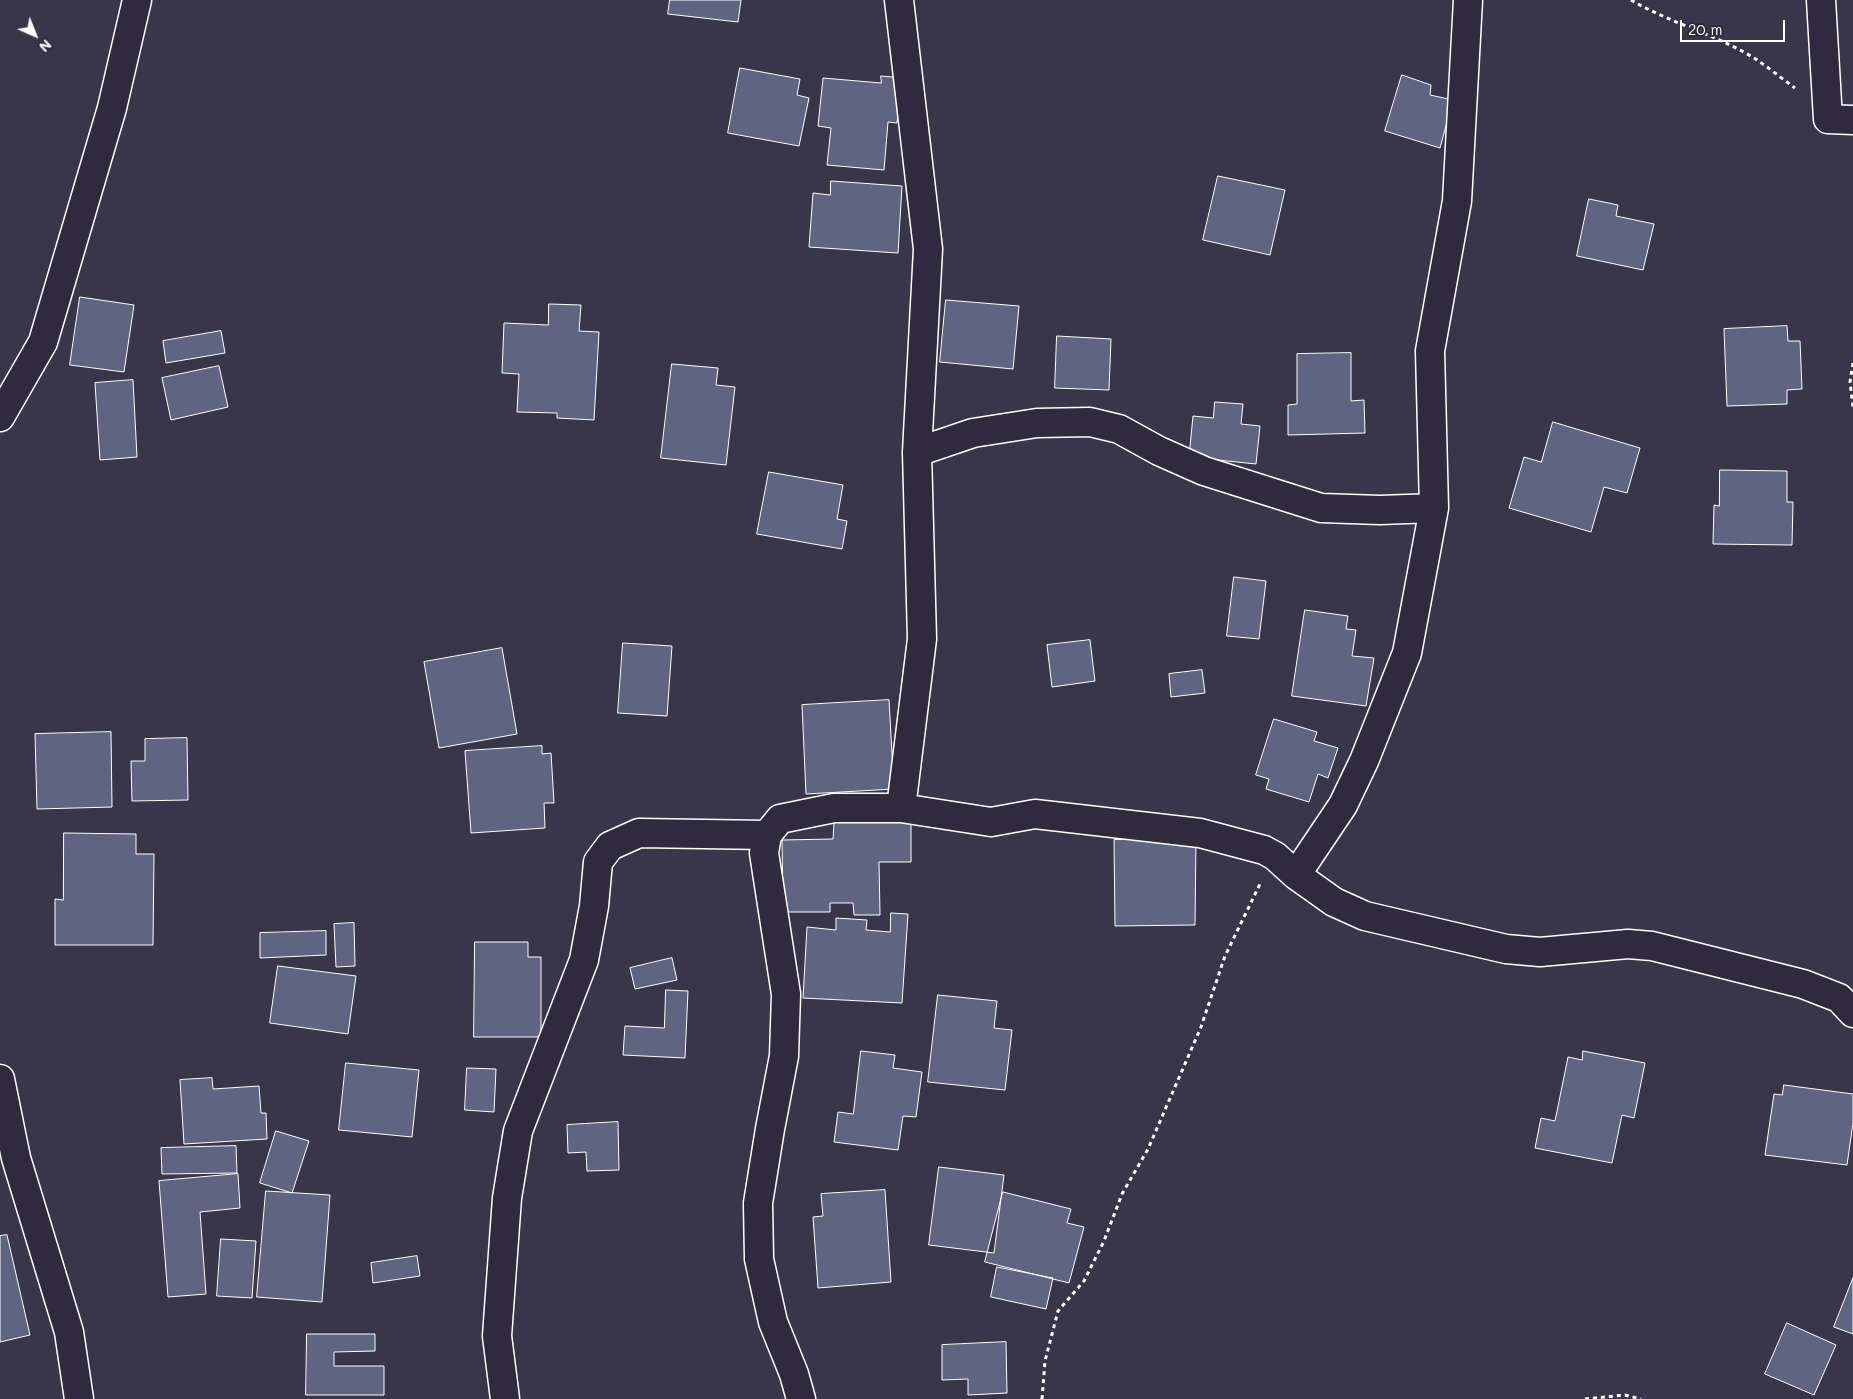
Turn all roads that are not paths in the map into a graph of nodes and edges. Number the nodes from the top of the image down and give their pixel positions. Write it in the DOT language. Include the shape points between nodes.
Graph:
graph roads {
  1 [pos="137,0"];
  2 [pos="898,0"];
  3 [pos="1468,0"];
  4 [pos="1821,0"];
  5 [pos="1840,120"];
  6 [pos="0,417"];
  7 [pos="917,452"];
  8 [pos="1434,508"];
  9 [pos="901,808"];
  10 [pos="766,835"];
  11 [pos="1296,875"];
  12 [pos="1853,1013"];
  13 [pos="0,1079"];
  14 [pos="79,1399"];
  15 [pos="505,1399"];
  16 [pos="801,1399"];
  1 -- 6 [label="street" via="112,108 43,342"];
  2 -- 7 [label="street" via="928,249"];
  3 -- 8 [label="street" via="1457,201 1430,351"];
  4 -- 5 [label="street"];
  7 -- 8 [label="street" via="973,433 1037,423 1090,422 1119,429 1204,471 1321,508"];
  7 -- 9 [label="street" via="922,639"];
  8 -- 11 [label="street" via="1407,653 1343,805"];
  9 -- 10 [label="street" via="834,808 780,819"];
  9 -- 11 [label="street" via="991,822 1035,814 1200,833 1264,850"];
  10 -- 15 [label="street" via="639,833 610,846 598,862 584,960 518,1131 507,1198 497,1336"];
  10 -- 16 [label="street" via="764,853 786,994 784,1056 758,1202 759,1259 773,1322"];
  11 -- 12 [label="street" via="1334,902 1365,916 1506,949 1540,952 1628,944 1652,946 1803,984 1839,998"];
  13 -- 14 [label="street" via="16,1158 69,1332"];
}
